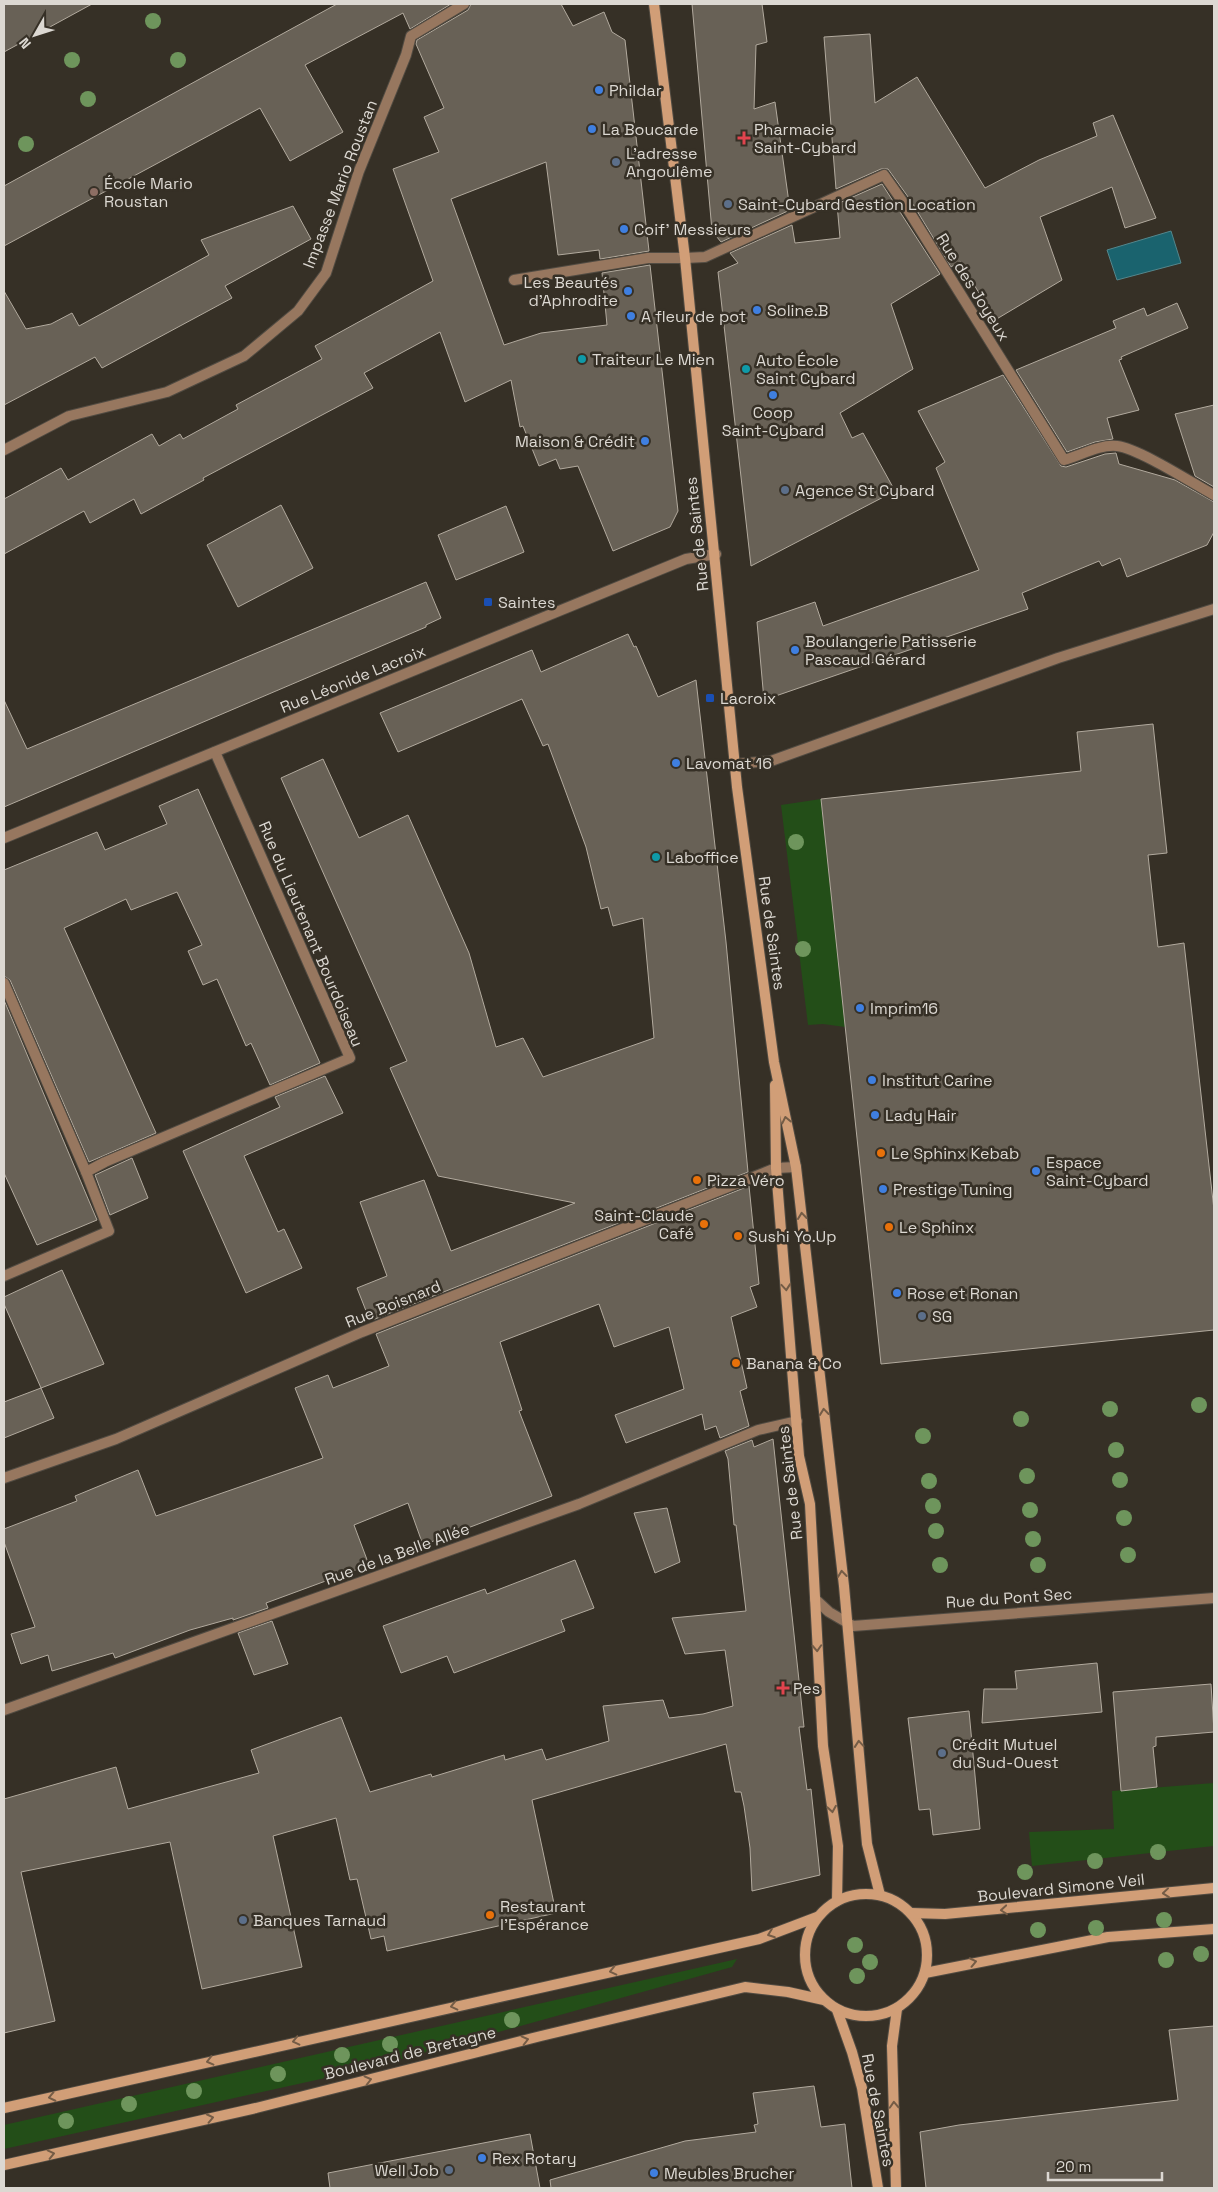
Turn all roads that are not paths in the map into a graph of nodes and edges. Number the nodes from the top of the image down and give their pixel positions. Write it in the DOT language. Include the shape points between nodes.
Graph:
graph roads {
  1 [pos="464,4"];
  2 [pos="654,4"];
  3 [pos="685,258"];
  4 [pos="514,280"];
  5 [pos="4,450"];
  6 [pos="1214,495"];
  7 [pos="716,554"];
  8 [pos="1214,609"];
  9 [pos="216,752"];
  10 [pos="735,764"];
  11 [pos="4,838"];
  12 [pos="4,983"];
  13 [pos="774,1062"];
  14 [pos="796,1167"];
  15 [pos="776,1168"];
  16 [pos="86,1172"];
  17 [pos="4,1276"];
  18 [pos="797,1421"];
  19 [pos="4,1478"];
  20 [pos="1214,1598"];
  21 [pos="815,1599"];
  22 [pos="847,1622"];
  23 [pos="4,1710"];
  24 [pos="1214,1888"];
  25 [pos="880,1895"];
  26 [pos="837,1901"];
  27 [pos="911,1913"];
  28 [pos="817,1918"];
  29 [pos="1214,1929"];
  30 [pos="925,1973"];
  31 [pos="824,2000"];
  32 [pos="897,2009"];
  33 [pos="837,2010"];
  34 [pos="4,2108"];
  35 [pos="4,2165"];
  36 [pos="878,2188"];
  37 [pos="896,2188"];
  1 -- 5 [label="street, Impasse Mario Roustan" via="411,36 359,171 326,273 298,311 244,356 167,392 68,416"];
  2 -- 3 [label="main road, Rue de Saintes"];
  3 -- 4 [label="street" via="648,258"];
  3 -- 6 [label="street, Rue des Joyeux" via="705,257 884,175 1064,460 1117,446"];
  3 -- 7 [label="main road, Rue de Saintes"];
  7 -- 9 [label="street, Rue Léonide Lacroix" via="686,558"];
  7 -- 10 [label="main road, Rue de Saintes"];
  8 -- 10 [label="street" via="1058,658 771,761"];
  9 -- 11 [label="street, Rue Léonide Lacroix"];
  9 -- 16 [label="street, Rue du Lieutenant Bourdoiseau" via="350,1058"];
  10 -- 13 [label="main road, Rue de Saintes"];
  12 -- 16 [label="street"];
  14 -- 13 [label="main road, Rue de Saintes, one-way"];
  13 -- 15 [label="main road, Rue de Saintes"];
  14 -- 15 [label="street, Rue Boisnard"];
  22 -- 14 [label="main road, Rue de Saintes, one-way"];
  15 -- 18 [label="main road, Rue de Saintes, one-way"];
  15 -- 19 [label="street, Rue Boisnard" via="362,1332 116,1438"];
  16 -- 17 [label="street" via="109,1231"];
  18 -- 21 [label="main road, Rue de Saintes" via="799,1456 810,1504"];
  18 -- 23 [label="street, Rue de la Belle Allée" via="758,1430 579,1504"];
  20 -- 22 [label="street, Rue du Pont Sec" via="853,1626"];
  21 -- 22 [label="street, Rue du Pont Sec"];
  21 -- 26 [label="main road, Rue de Saintes, one-way" via="823,1746 838,1846"];
  25 -- 22 [label="main road, Rue de Saintes, one-way" via="867,1844"];
  24 -- 27 [label="main road, Boulevard Simone Veil, one-way" via="955,1914"];
  25 -- 26 [label="main road" via="851,1895"];
  25 -- 27 [label="main road"];
  26 -- 28 [label="main road"];
  27 -- 30 [label="main road" via="926,1941"];
  28 -- 31 [label="main road" via="808,1934 804,1951 812,1986"];
  28 -- 34 [label="main road, Boulevard de Bretagne, one-way" via="759,1939"];
  30 -- 29 [label="main road, one-way" via="1108,1937"];
  30 -- 32 [label="main road" via="914,1994"];
  31 -- 33 [label="main road"];
  35 -- 31 [label="main road, Boulevard de Bretagne, one-way" via="256,2108 745,1987"];
  32 -- 33 [label="main road" via="877,2016 856,2016"];
  37 -- 32 [label="main road, Rue de Saintes, one-way" via="892,2046"];
  33 -- 36 [label="main road, Rue de Saintes" via="862,2088"];
}
